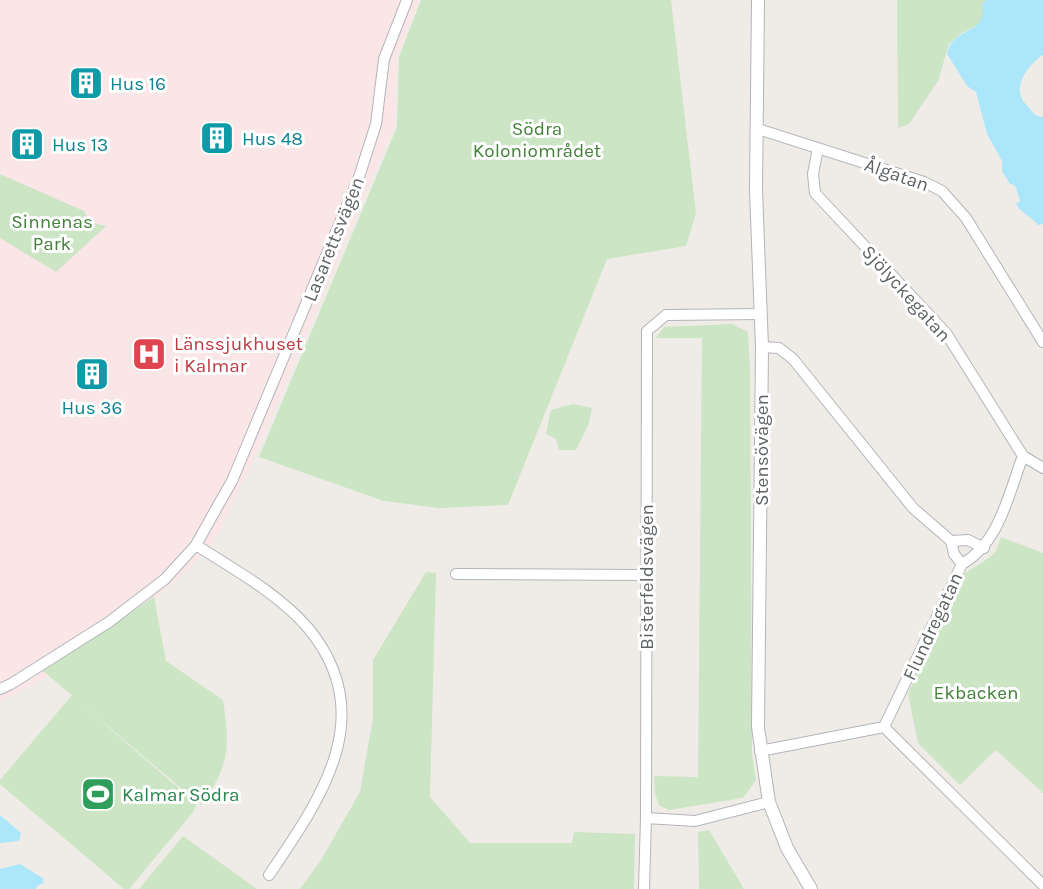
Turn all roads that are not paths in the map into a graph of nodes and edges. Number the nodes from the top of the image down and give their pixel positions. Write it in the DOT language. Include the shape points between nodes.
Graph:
graph roads {
  1 [pos="407,0"];
  2 [pos="758,0"];
  3 [pos="758,129"];
  4 [pos="818,148"];
  5 [pos="760,314"];
  6 [pos="1043,342"];
  7 [pos="762,347"];
  8 [pos="1023,456"];
  9 [pos="1043,468"];
  10 [pos="951,541"];
  11 [pos="196,545"];
  12 [pos="984,548"];
  13 [pos="962,564"];
  14 [pos="456,574"];
  15 [pos="645,575"];
  16 [pos="0,689"];
  17 [pos="884,727"];
  18 [pos="760,751"];
  19 [pos="769,802"];
  20 [pos="646,818"];
  21 [pos="269,875"];
  22 [pos="1043,885"];
  23 [pos="644,889"];
  24 [pos="811,889"];
  1 -- 11 [label="street, Lasarettsvägen" via="384,59 376,124 359,177 232,481"];
  2 -- 3 [label="street, Stensövägen"];
  3 -- 4 [label="street, Ålgatan"];
  3 -- 5 [label="street, Stensövägen"];
  4 -- 6 [label="street, Ålgatan" via="942,191 966,218"];
  4 -- 8 [label="street, Sjölyckegatan" via="815,193 946,333"];
  5 -- 7 [label="street, Stensövägen"];
  5 -- 15 [label="street, Bisterfeldsvägen" via="666,315 647,331"];
  7 -- 10 [label="street" via="779,348 793,359 913,508"];
  7 -- 18 [label="street, Stensövägen"];
  8 -- 9 [label="street, Sjölyckegatan"];
  8 -- 12 [label="street, Flundregatan"];
  10 -- 12 [label="street" via="968,540"];
  10 -- 13 [label="street"];
  11 -- 16 [label="street, Lasarettsvägen" via="165,579 108,622"];
  11 -- 21 [label="street" via="270,593 307,626 332,662 340,694 342,731 330,774"];
  12 -- 13 [label="street, Flundregatan"];
  13 -- 17 [label="street, Flundregatan"];
  14 -- 15 [label="street"];
  15 -- 20 [label="street, Bisterfeldsvägen"];
  17 -- 18 [label="street"];
  17 -- 22 [label="street"];
  18 -- 19 [label="street, Stensövägen"];
  19 -- 20 [label="street" via="695,821"];
  19 -- 24 [label="street, Stensövägen" via="787,848"];
  20 -- 23 [label="street, Bisterfeldsvägen"];
}
